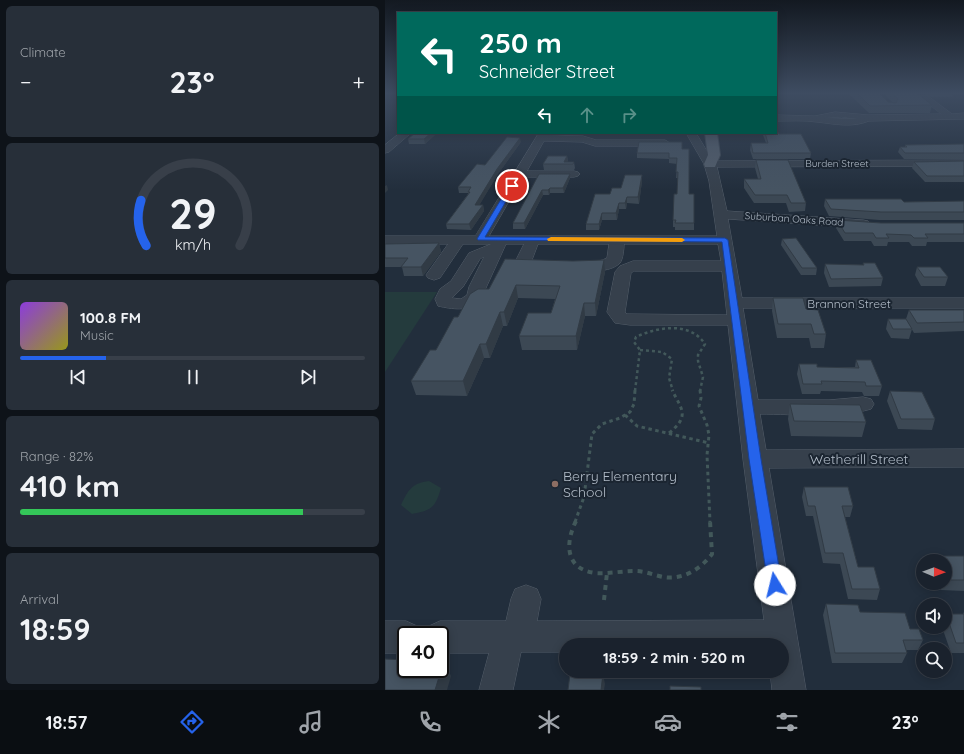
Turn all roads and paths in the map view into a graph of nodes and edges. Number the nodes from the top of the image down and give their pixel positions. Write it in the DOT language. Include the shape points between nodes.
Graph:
graph roads {
  1 [pos="405,134"];
  2 [pos="692,134"];
  3 [pos="711,134"];
  4 [pos="543,135"];
  5 [pos="696,143"];
  6 [pos="679,147"];
  7 [pos="385,150"];
  8 [pos="629,151"];
  9 [pos="706,158"];
  10 [pos="964,163"];
  11 [pos="519,174"];
  12 [pos="574,174"];
  13 [pos="721,215"];
  14 [pos="879,225"];
  15 [pos="459,239"];
  16 [pos="480,239"];
  17 [pos="531,239"];
  18 [pos="385,240"];
  19 [pos="614,240"];
  20 [pos="725,240"];
  21 [pos="729,266"];
  22 [pos="434,275"];
  23 [pos="964,303"];
  24 [pos="735,312"];
  25 [pos="640,350"];
  26 [pos="863,404"];
  27 [pos="748,407"];
  28 [pos="625,415"];
  29 [pos="669,433"];
  30 [pos="709,443"];
  31 [pos="964,458"];
  32 [pos="755,459"];
  33 [pos="607,573"];
  34 [pos="526,599"];
  35 [pos="604,600"];
  36 [pos="782,636"];
  37 [pos="397,637"];
  38 [pos="449,637"];
  39 [pos="513,637"];
  40 [pos="385,638"];
  41 [pos="496,690"];
  42 [pos="789,690"];
  1 -- 7 [label="street"];
  2 -- 5 [label="street"];
  3 -- 9 [label="main road" via="714,156"];
  4 -- 6 [label="street" via="583,139 595,143"];
  4 -- 11 [label="street"];
  5 -- 6 [label="street"];
  5 -- 9 [label="street"];
  6 -- 8 [label="street"];
  6 -- 9 [label="street, Burden Street"];
  9 -- 10 [label="street, Burden Street"];
  9 -- 13 [label="street" via="715,181"];
  11 -- 12 [label="street"];
  11 -- 16 [label="street"];
  13 -- 14 [label="street, Suburban Oaks Road"];
  13 -- 20 [label="street"];
  15 -- 16 [label="street"];
  15 -- 18 [label="street"];
  15 -- 22 [label="street"];
  16 -- 17 [label="street" via="498,244"];
  17 -- 19 [label="street"];
  17 -- 19 [label="street" via="524,260 530,266 610,264 614,260 617,245"];
  19 -- 20 [label="street"];
  20 -- 21 [label="street"];
  21 -- 24 [label="street"];
  21 -- 24 [label="street, Brannon Street" via="633,266 623,272 616,312 621,319 630,320"];
  23 -- 24 [label="street, Brannon Street"];
  24 -- 27 [label="street"];
  25 -- 28 [label="path" via="633,408"];
  25 -- 29 [label="path" via="662,352 671,359 669,382 682,409 681,419 676,428"];
  25 -- 30 [label="path" via="634,340 639,334 649,331 671,328 687,330 702,339 705,344 698,361 703,377 699,406 707,423"];
  26 -- 27 [label="street" via="829,407"];
  27 -- 32 [label="street"];
  28 -- 29 [label="path" via="637,426"];
  28 -- 33 [label="path" via="597,426 591,435 589,471 583,504 568,541 568,551 574,562 589,572"];
  29 -- 30 [label="path"];
  30 -- 33 [label="path" via="707,455 712,554 706,564 689,575 679,577 659,576 646,572"];
  31 -- 32 [label="street, Wetherill Street"];
  32 -- 36 [label="street"];
  33 -- 35 [label="path"];
  34 -- 39 [label="street"];
  36 -- 39 [label="street"];
  36 -- 42 [label="street"];
  37 -- 40 [label="street"];
  38 -- 39 [label="street"];
  39 -- 41 [label="street"];
}
